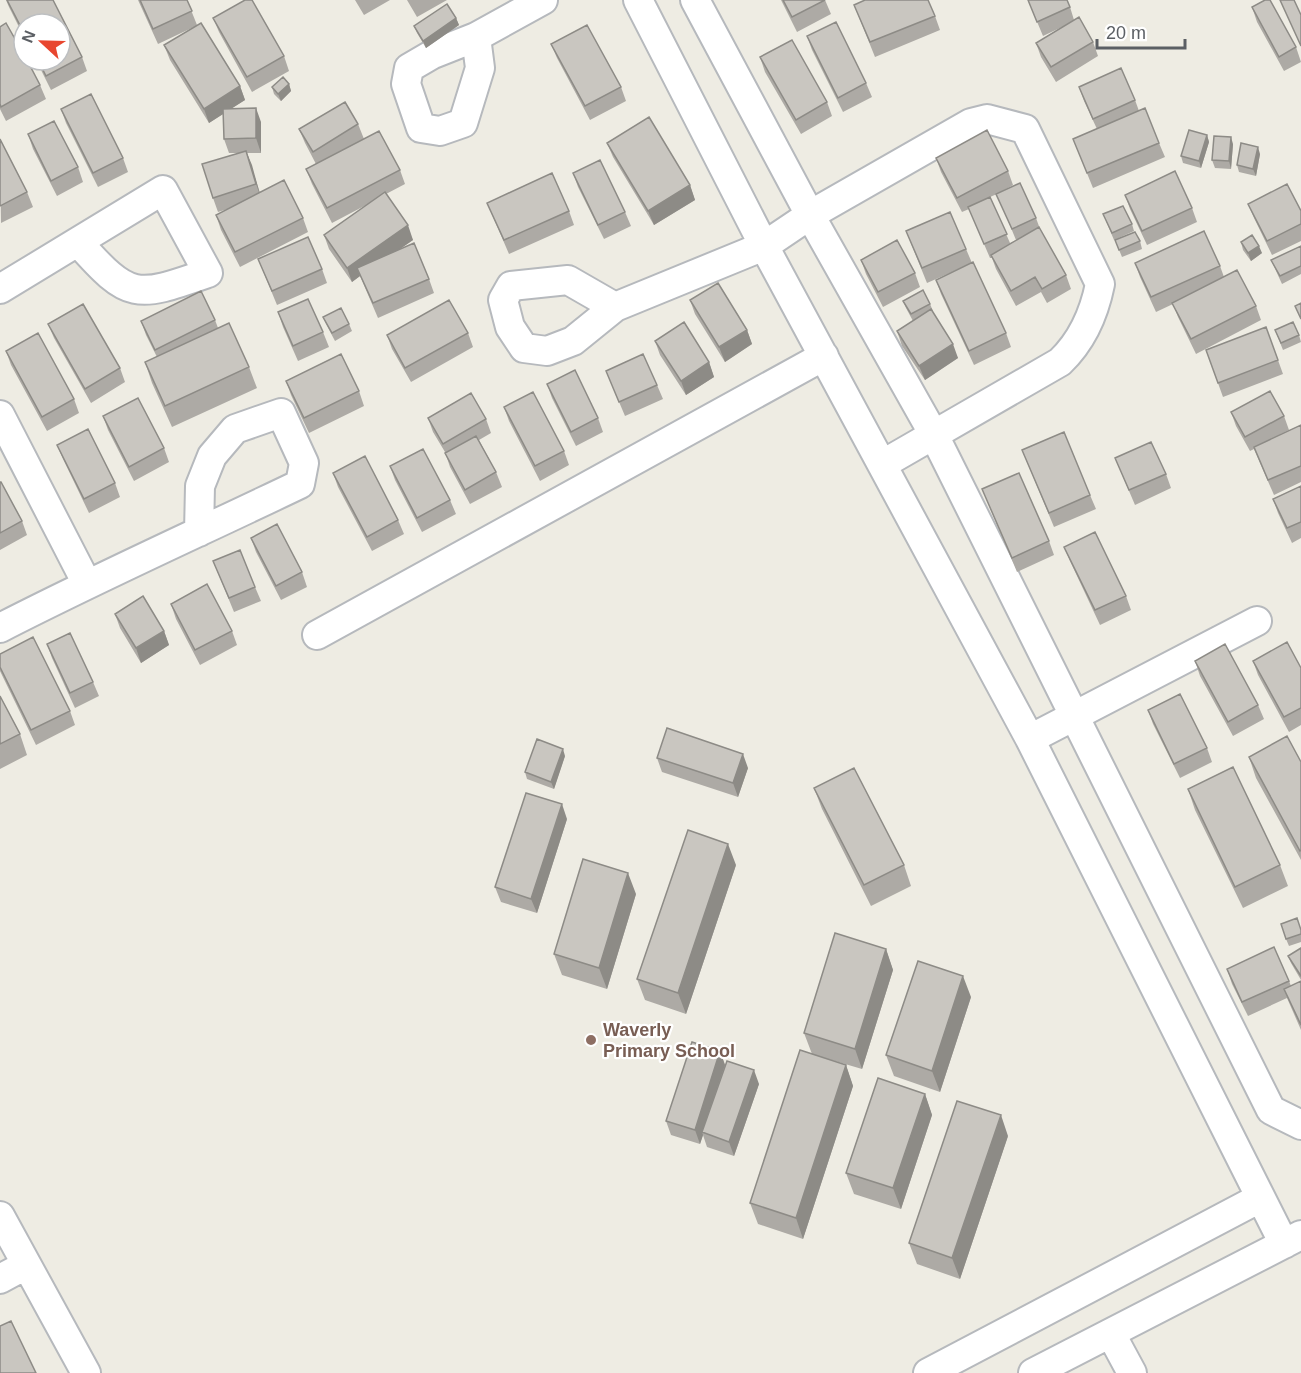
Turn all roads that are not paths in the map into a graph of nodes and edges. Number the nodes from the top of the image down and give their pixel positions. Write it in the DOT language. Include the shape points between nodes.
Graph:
graph roads {
  1 [pos="543,0"];
  2 [pos="639,0"];
  3 [pos="695,0"];
  4 [pos="476,37"];
  5 [pos="810,216"];
  6 [pos="78,242"];
  7 [pos="764,246"];
  8 [pos="0,289"];
  9 [pos="615,307"];
  10 [pos="824,356"];
  11 [pos="0,416"];
  12 [pos="934,435"];
  13 [pos="883,464"];
  14 [pos="199,532"];
  15 [pos="87,584"];
  16 [pos="1257,621"];
  17 [pos="0,628"];
  18 [pos="317,635"];
  19 [pos="1074,717"];
  20 [pos="1030,739"];
  21 [pos="1301,1125"];
  22 [pos="1260,1198"];
  23 [pos="0,1216"];
  24 [pos="1292,1240"];
  25 [pos="26,1265"];
  26 [pos="0,1278"];
  27 [pos="1111,1334"];
  28 [pos="86,1373"];
  29 [pos="928,1373"];
  30 [pos="1033,1373"];
  31 [pos="1132,1373"];
  1 -- 4 [label="street"];
  2 -- 7 [label="street"];
  3 -- 5 [label="street"];
  5 -- 7 [label="street"];
  5 -- 12 [label="street"];
  5 -- 12 [label="street" via="971,123 987,119 1025,129 1100,284 1095,310 1076,347 1060,362"];
  6 -- 8 [label="street"];
  7 -- 9 [label="street"];
  7 -- 10 [label="street"];
  10 -- 13 [label="street"];
  10 -- 18 [label="street"];
  11 -- 15 [label="street"];
  12 -- 13 [label="street"];
  12 -- 19 [label="street"];
  13 -- 20 [label="street"];
  14 -- 15 [label="street"];
  15 -- 17 [label="street"];
  16 -- 19 [label="street"];
  19 -- 20 [label="street"];
  19 -- 21 [label="street" via="1270,1110"];
  20 -- 22 [label="street"];
  22 -- 24 [label="street"];
  22 -- 29 [label="street"];
  23 -- 25 [label="street"];
  24 -- 27 [label="street"];
  25 -- 26 [label="street"];
  25 -- 28 [label="street"];
  27 -- 30 [label="street"];
  27 -- 31 [label="street"];
}
